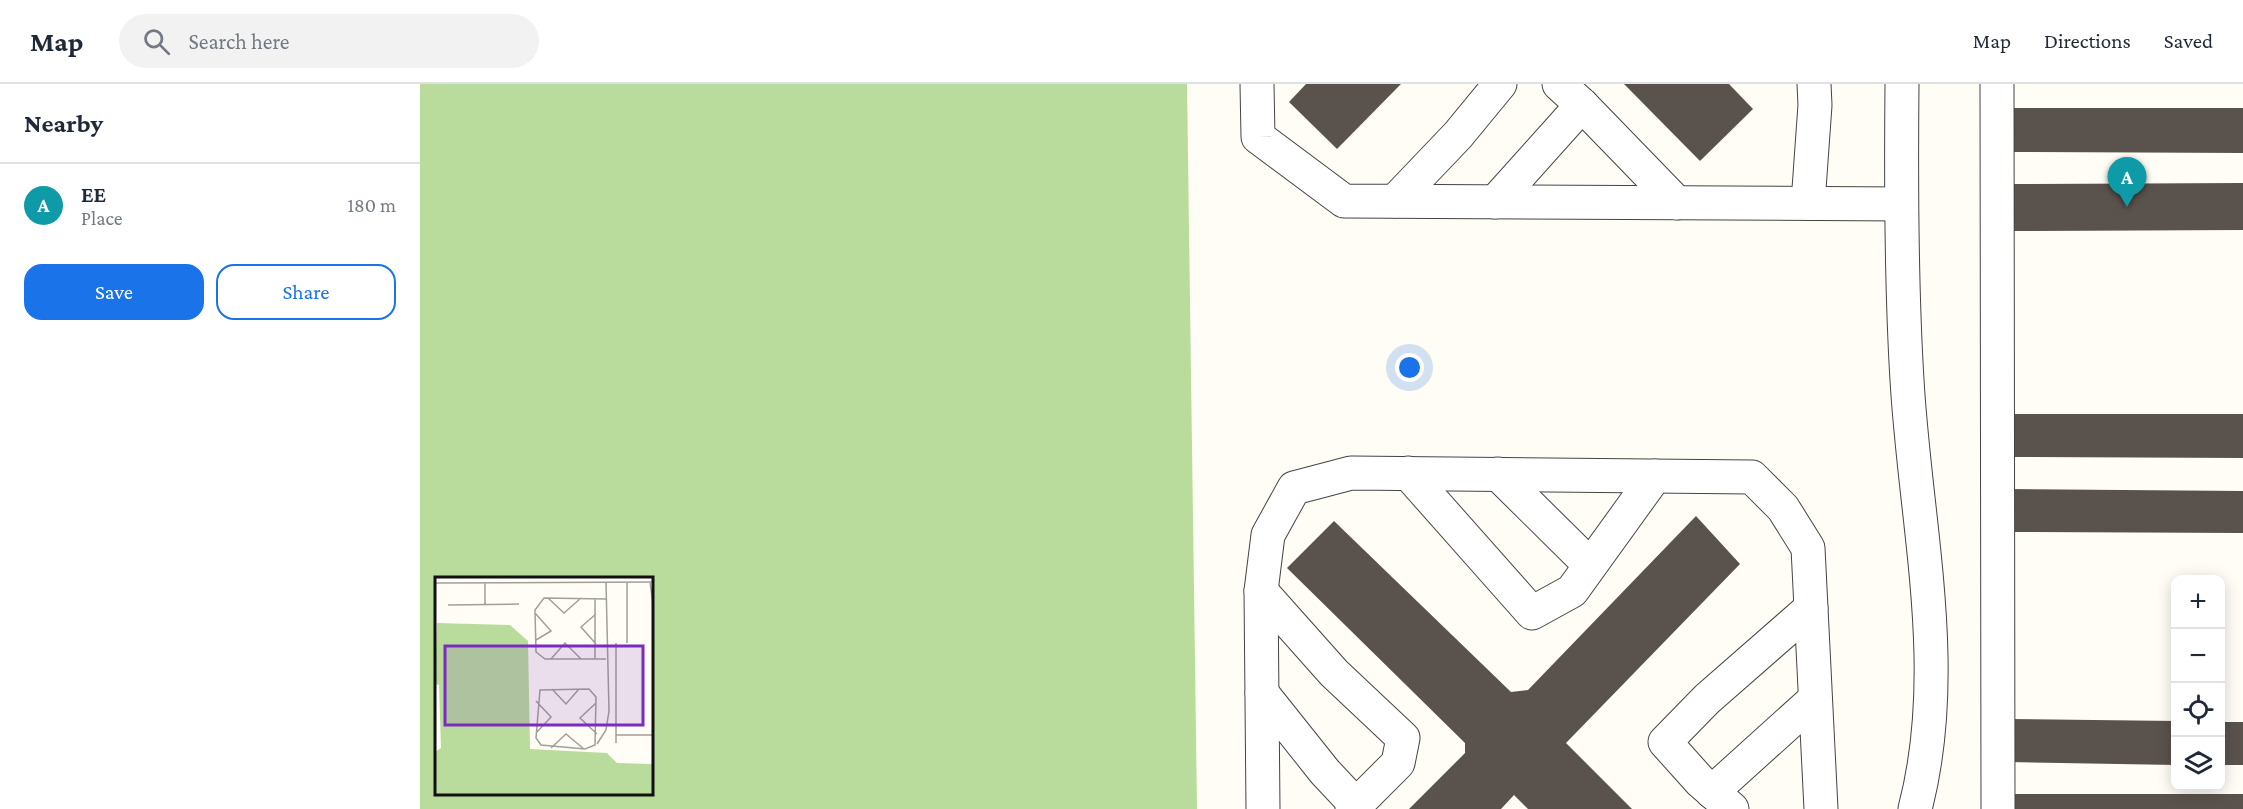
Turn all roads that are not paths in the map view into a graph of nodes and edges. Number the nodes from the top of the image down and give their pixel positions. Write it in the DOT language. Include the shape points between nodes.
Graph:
graph roads {
  1 [pos="1257,84"];
  2 [pos="1500,84"];
  3 [pos="1814,84"];
  4 [pos="1902,84"];
  5 [pos="1997,84"];
  6 [pos="1571,94"];
  7 [pos="1395,201"];
  8 [pos="1495,202"];
  9 [pos="1677,203"];
  10 [pos="1808,203"];
  11 [pos="1901,204"];
  12 [pos="1408,473"];
  13 [pos="1498,474"];
  14 [pos="1655,476"];
  15 [pos="1590,565"];
  16 [pos="1261,591"];
  17 [pos="1811,608"];
  18 [pos="1262,693"];
  19 [pos="1815,699"];
  20 [pos="1722,801"];
  21 [pos="1354,807"];
  22 [pos="1263,809"];
  23 [pos="1821,809"];
  24 [pos="1915,809"];
  25 [pos="1998,809"];
  1 -- 7 [label="lane" via="1258,136 1344,201"];
  2 -- 7 [label="lane"];
  3 -- 10 [label="lane"];
  4 -- 11 [label="lane"];
  5 -- 25 [label="lane"];
  6 -- 8 [label="lane"];
  6 -- 9 [label="lane"];
  7 -- 8 [label="lane"];
  8 -- 9 [label="lane"];
  9 -- 10 [label="lane"];
  10 -- 11 [label="lane"];
  11 -- 24 [label="lane" via="1907,381 1922,520 1931,674 1924,772"];
  12 -- 13 [label="lane"];
  12 -- 15 [label="lane" via="1532,612 1572,591"];
  12 -- 16 [label="lane" via="1352,473 1294,488 1268,535"];
  13 -- 14 [label="lane"];
  13 -- 15 [label="lane"];
  14 -- 15 [label="lane"];
  14 -- 17 [label="lane" via="1752,477 1783,508 1808,548"];
  16 -- 18 [label="lane"];
  16 -- 21 [label="lane" via="1334,673 1402,738 1398,763"];
  17 -- 19 [label="lane"];
  17 -- 20 [label="lane" via="1707,699 1665,742"];
  18 -- 21 [label="lane"];
  18 -- 22 [label="lane"];
  19 -- 20 [label="lane"];
  19 -- 23 [label="lane"];
}
